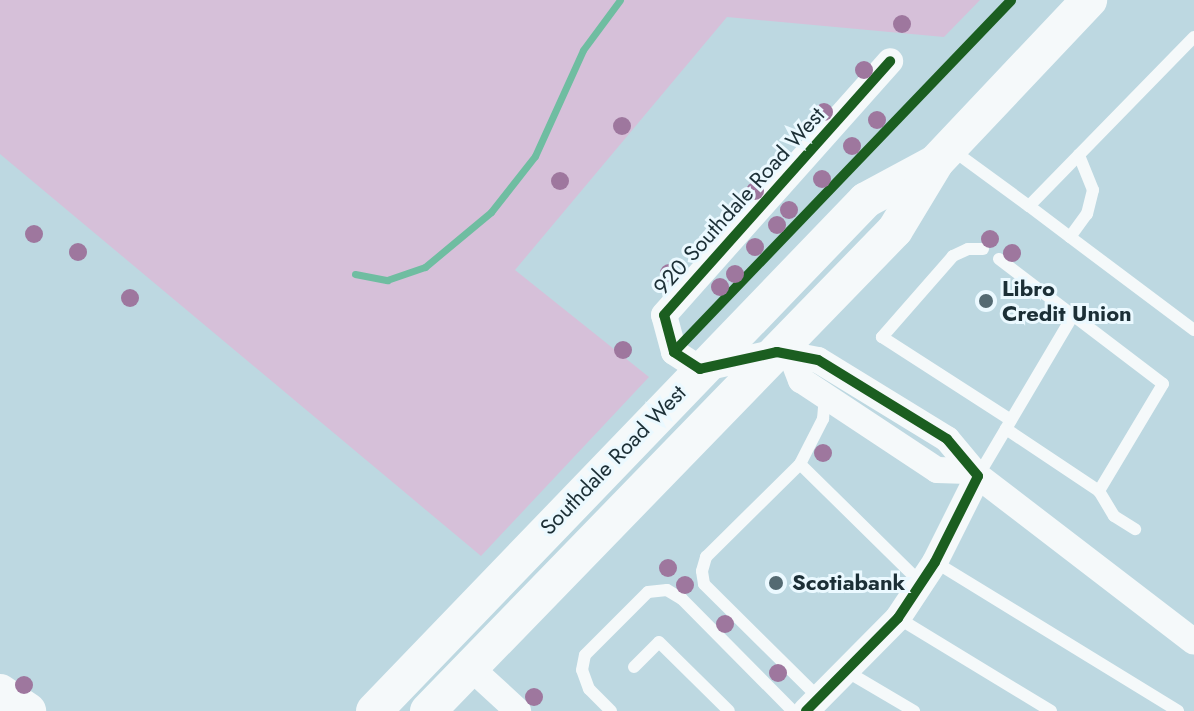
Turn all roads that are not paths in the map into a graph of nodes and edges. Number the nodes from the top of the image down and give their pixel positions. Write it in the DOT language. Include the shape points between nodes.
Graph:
graph roads {
  1 [pos="1089,0"];
  2 [pos="1194,37"];
  3 [pos="890,61"];
  4 [pos="943,155"];
  5 [pos="1079,155"];
  6 [pos="1029,206"];
  7 [pos="1070,237"];
  8 [pos="983,249"];
  9 [pos="999,259"];
  10 [pos="1072,317"];
  11 [pos="1194,330"];
  12 [pos="784,354"];
  13 [pos="700,369"];
  14 [pos="825,396"];
  15 [pos="1008,425"];
  16 [pos="800,464"];
  17 [pos="974,473"];
  18 [pos="1099,491"];
  19 [pos="1135,529"];
  20 [pos="928,572"];
  21 [pos="898,618"];
  22 [pos="1194,642"];
  23 [pos="634,667"];
  24 [pos="471,668"];
  25 [pos="846,671"];
  26 [pos="0,692"];
  27 [pos="812,704"];
  28 [pos="28,711"];
  29 [pos="374,711"];
  30 [pos="428,711"];
  31 [pos="518,711"];
  32 [pos="611,711"];
  33 [pos="729,711"];
  34 [pos="793,711"];
  35 [pos="914,711"];
  36 [pos="1051,711"];
  37 [pos="1178,711"];
  1 -- 4 [label="main road, Southdale Road West"];
  2 -- 5 [label="lane"];
  3 -- 13 [label="street, 920 Southdale Road West" via="664,315 674,352"];
  4 -- 6 [label="lane"];
  4 -- 12 [label="main road, Southdale Road West" via="895,230"];
  4 -- 13 [label="main road, Southdale Road West" via="866,200"];
  5 -- 6 [label="lane"];
  5 -- 7 [label="lane" via="1093,190 1087,214"];
  6 -- 7 [label="lane"];
  7 -- 11 [label="lane"];
  8 -- 15 [label="lane" via="953,256 882,337"];
  9 -- 10 [label="lane" via="1048,292"];
  10 -- 15 [label="lane"];
  10 -- 18 [label="lane" via="1163,384"];
  12 -- 13 [label="street"];
  12 -- 14 [label="street" via="801,380"];
  12 -- 17 [label="street" via="818,360 947,439"];
  12 -- 24 [label="main road, Southdale Road West"];
  13 -- 29 [label="main road, Southdale Road West"];
  14 -- 16 [label="lane" via="823,419"];
  14 -- 17 [label="street" via="937,470"];
  15 -- 17 [label="lane"];
  15 -- 18 [label="lane"];
  16 -- 20 [label="lane"];
  16 -- 27 [label="lane" via="706,557 704,584"];
  17 -- 20 [label="street"];
  17 -- 22 [label="street"];
  18 -- 19 [label="lane" via="1114,516"];
  20 -- 21 [label="street"];
  20 -- 37 [label="lane"];
  21 -- 25 [label="street"];
  21 -- 36 [label="lane"];
  23 -- 33 [label="lane" via="659,642"];
  24 -- 30 [label="main road, Southdale Road West"];
  24 -- 31 [label="street"];
  25 -- 27 [label="street"];
  25 -- 35 [label="lane"];
  26 -- 28 [label="main road"];
  32 -- 34 [label="lane" via="589,689 582,670 585,655 648,592 667,590"];
}
